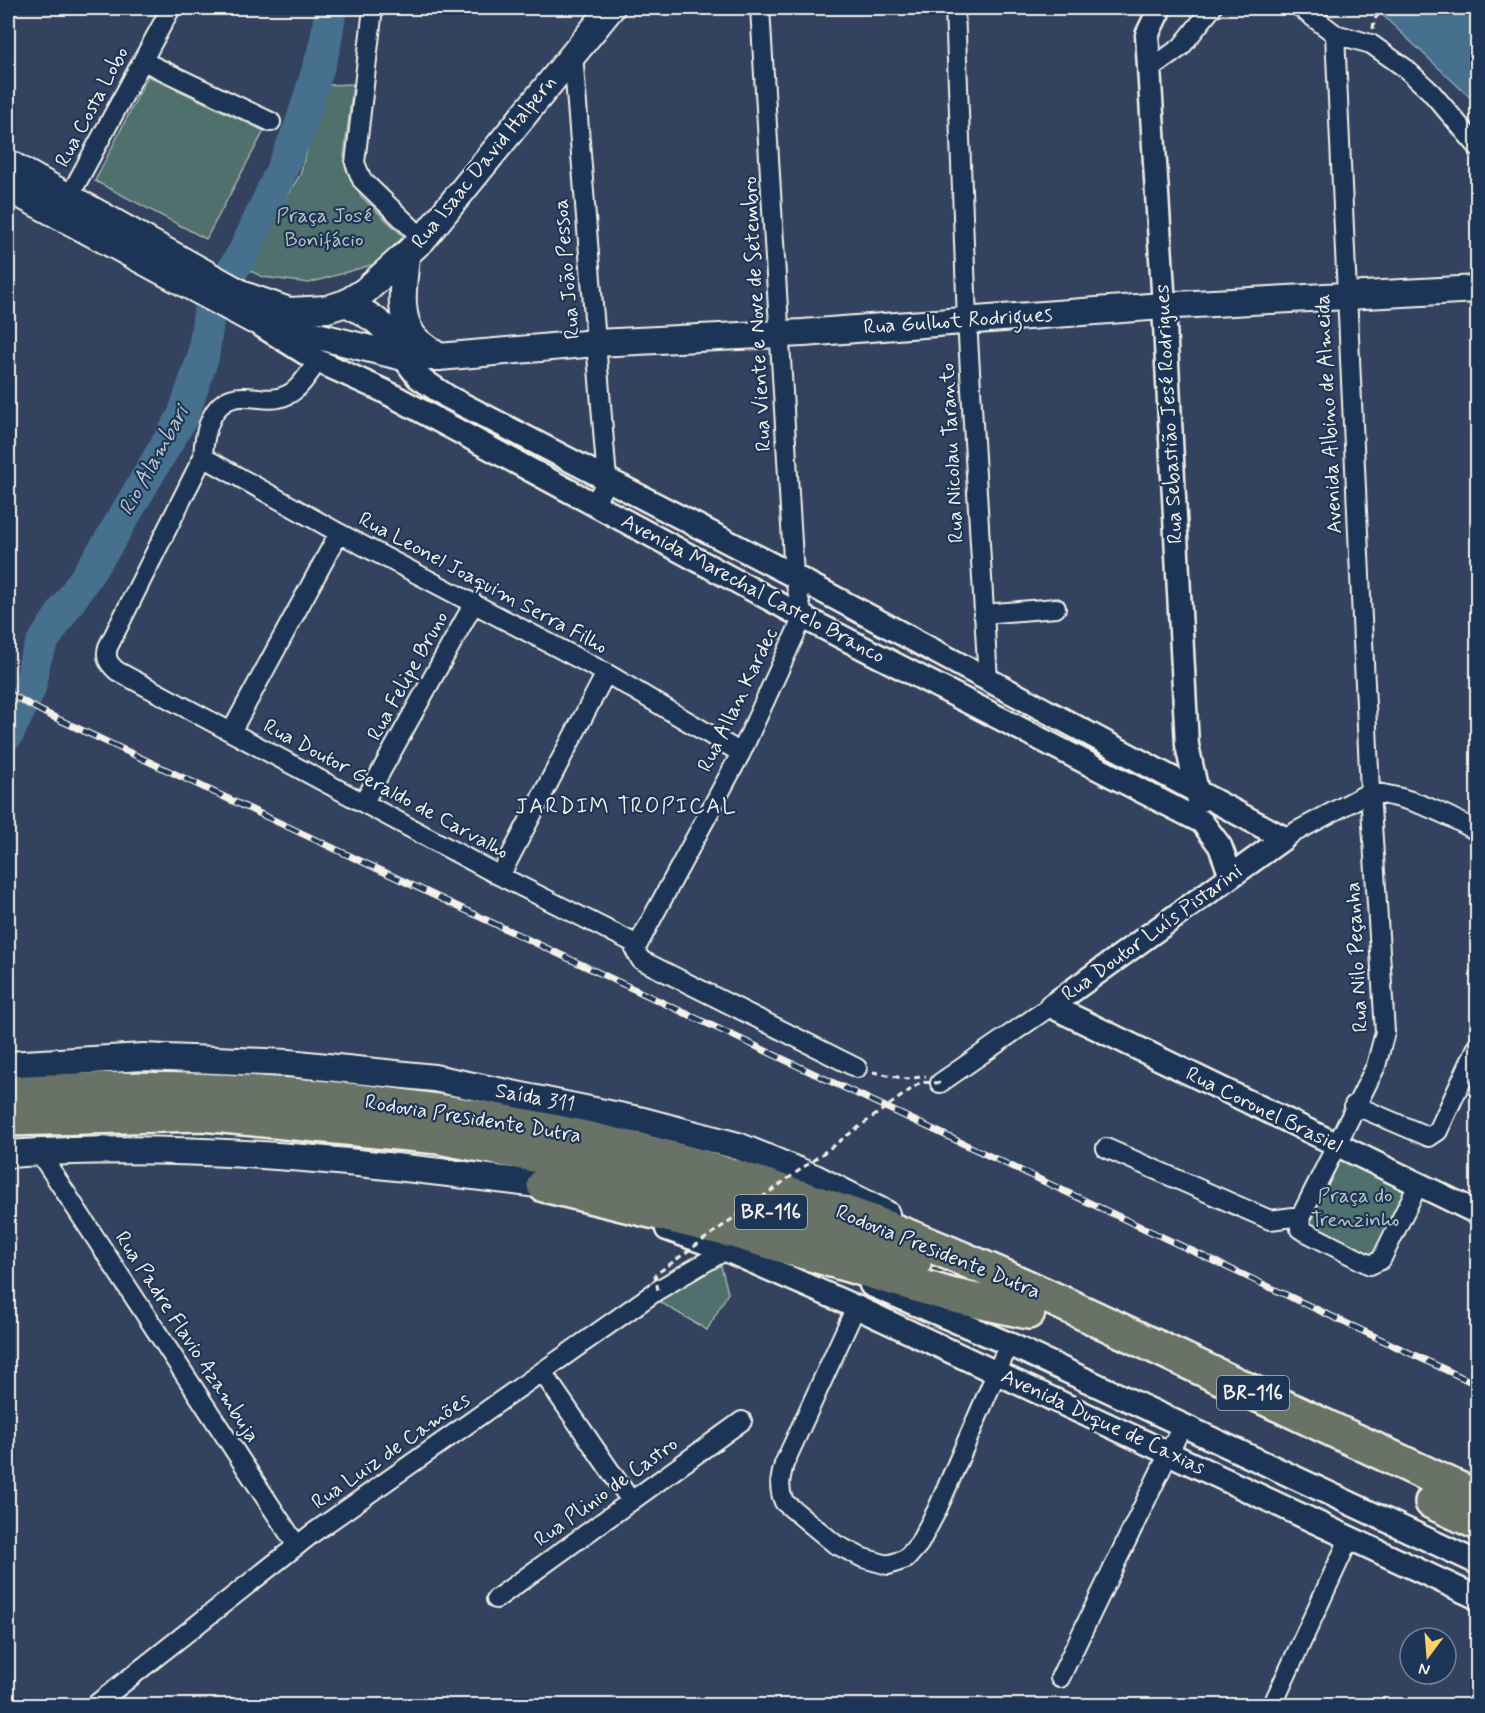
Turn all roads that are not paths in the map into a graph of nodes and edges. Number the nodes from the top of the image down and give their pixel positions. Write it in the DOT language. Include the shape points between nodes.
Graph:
graph roads {
  1 [pos="171,8"];
  2 [pos="373,8"];
  3 [pos="610,8"];
  4 [pos="760,8"];
  5 [pos="955,8"];
  6 [pos="1145,8"];
  7 [pos="1160,8"];
  8 [pos="1212,8"];
  9 [pos="1301,8"];
  10 [pos="1335,34"];
  11 [pos="1147,35"];
  12 [pos="573,54"];
  13 [pos="143,61"];
  14 [pos="1149,70"];
  15 [pos="271,122"];
  16 [pos="1478,147"];
  17 [pos="8,163"];
  18 [pos="8,188"];
  19 [pos="69,197"];
  20 [pos="415,247"];
  21 [pos="175,268"];
  22 [pos="1478,289"];
  23 [pos="1346,296"];
  24 [pos="346,303"];
  25 [pos="1164,306"];
  26 [pos="244,309"];
  27 [pos="968,320"];
  28 [pos="780,334"];
  29 [pos="596,343"];
  30 [pos="403,357"];
  31 [pos="439,357"];
  32 [pos="318,361"];
  33 [pos="203,457"];
  34 [pos="607,480"];
  35 [pos="594,505"];
  36 [pos="339,533"];
  37 [pos="794,576"];
  38 [pos="474,603"];
  39 [pos="1056,608"];
  40 [pos="983,614"];
  41 [pos="803,617"];
  42 [pos="606,673"];
  43 [pos="988,681"];
  44 [pos="231,732"];
  45 [pos="741,753"];
  46 [pos="1197,792"];
  47 [pos="1370,792"];
  48 [pos="364,802"];
  49 [pos="1202,822"];
  50 [pos="1478,832"];
  51 [pos="1284,838"];
  52 [pos="500,876"];
  53 [pos="1231,876"];
  54 [pos="639,952"];
  55 [pos="1051,1005"];
  56 [pos="1478,1045"];
  57 [pos="8,1065"];
  58 [pos="857,1068"];
  59 [pos="940,1083"];
  60 [pos="8,1094"];
  61 [pos="1354,1105"];
  62 [pos="8,1119"];
  63 [pos="1335,1145"];
  64 [pos="1106,1148"];
  65 [pos="39,1152"];
  66 [pos="8,1154"];
  67 [pos="543,1185"];
  68 [pos="1418,1185"];
  69 [pos="1478,1213"];
  70 [pos="1301,1216"];
  71 [pos="726,1250"];
  72 [pos="1028,1299"];
  73 [pos="856,1307"];
  74 [pos="1009,1344"];
  75 [pos="997,1372"];
  76 [pos="543,1373"];
  77 [pos="742,1420"];
  78 [pos="1182,1426"];
  79 [pos="1167,1452"];
  80 [pos="1478,1498"];
  81 [pos="631,1501"];
  82 [pos="1478,1523"];
  83 [pos="1350,1537"];
  84 [pos="297,1546"];
  85 [pos="1478,1563"];
  86 [pos="1478,1598"];
  87 [pos="496,1599"];
  88 [pos="1060,1678"];
  89 [pos="94,1706"];
  90 [pos="1272,1706"];
  1 -- 13 [label="street, Rua Costa Lobo"];
  2 -- 20 [label="street" via="355,163 362,180"];
  3 -- 12 [label="main road, Rua Isaac David Halpern"];
  4 -- 28 [label="street, Rua Viente e Nove de Setembro"];
  5 -- 27 [label="street, Rua Nicolau Taranto"];
  6 -- 11 [label="street"];
  7 -- 11 [label="street, Rua Sebastião Jesé Rodrigues"];
  8 -- 14 [label="street" via="1181,46"];
  9 -- 10 [label="street"];
  10 -- 16 [label="street" via="1371,44 1405,68"];
  10 -- 23 [label="street, Avenida Albino de Almeida"];
  11 -- 14 [label="street, Rua Sebastião Jesé Rodrigues"];
  12 -- 20 [label="main road, Rua Isaac David Halpern"];
  12 -- 29 [label="street, Rua João Pessoa"];
  13 -- 15 [label="street"];
  13 -- 19 [label="street, Rua Costa Lobo"];
  14 -- 25 [label="street, Rua Sebastião Jesé Rodrigues"];
  17 -- 19 [label="main road"];
  18 -- 21 [label="main road"];
  19 -- 21 [label="main road"];
  20 -- 24 [label="main road, Rua Isaac David Halpern" via="366,291"];
  20 -- 31 [label="main road" via="403,290 407,325 414,337"];
  21 -- 26 [label="main road, Avenida Marechal Castelo Branco"];
  22 -- 23 [label="main road, Rua Gulhot Rodrigues"];
  23 -- 25 [label="main road, Rua Gulhot Rodrigues"];
  23 -- 47 [label="street, Avenida Albino de Almeida"];
  24 -- 26 [label="main road, Avenida Marechal Castelo Branco" via="299,313 273,307"];
  24 -- 30 [label="main road" via="377,319"];
  25 -- 27 [label="main road, Rua Gulhot Rodrigues"];
  25 -- 46 [label="street, Rua Sebastião Jesé Rodrigues" via="1187,745"];
  26 -- 30 [label="main road, Rua Gulhot Rodrigues"];
  26 -- 32 [label="street, Avenida Marechal Castelo Branco"];
  27 -- 28 [label="main road, Rua Gulhot Rodrigues"];
  27 -- 40 [label="street, Rua Nicolau Taranto"];
  28 -- 29 [label="main road, Rua Gulhot Rodrigues"];
  28 -- 37 [label="street, Rua Viente e Nove de Setembro"];
  29 -- 31 [label="main road, Rua Gulhot Rodrigues"];
  29 -- 34 [label="street, Rua João Pessoa"];
  30 -- 31 [label="main road, Rua Gulhot Rodrigues"];
  30 -- 34 [label="street, Avenida Marechal Castelo Branco" via="418,377 436,390"];
  32 -- 33 [label="street" via="287,395 269,400 240,397 225,401 215,411 204,435"];
  32 -- 35 [label="street, Avenida Marechal Castelo Branco" via="384,391"];
  33 -- 36 [label="street, Rua Leonel Joaquim Serra Filho"];
  33 -- 44 [label="street, Rua Doutor Geraldo de Carvalho" via="106,656 117,671"];
  34 -- 35 [label="street"];
  34 -- 37 [label="street, Avenida Marechal Castelo Branco"];
  35 -- 41 [label="street, Avenida Marechal Castelo Branco"];
  36 -- 38 [label="street, Rua Leonel Joaquim Serra Filho"];
  36 -- 44 [label="street"];
  37 -- 41 [label="street, Rua Viente e Nove de Setembro"];
  37 -- 43 [label="street, Avenida Marechal Castelo Branco"];
  38 -- 42 [label="street, Rua Leonel Joaquim Serra Filho"];
  38 -- 48 [label="street, Rua Felipe Bruno"];
  39 -- 40 [label="street"];
  40 -- 43 [label="street, Rua Nicolau Taranto"];
  41 -- 45 [label="street, Rua Allan Kardec"];
  41 -- 49 [label="street, Avenida Marechal Castelo Branco"];
  42 -- 45 [label="street, Rua Leonel Joaquim Serra Filho"];
  42 -- 52 [label="street"];
  43 -- 46 [label="street, Avenida Marechal Castelo Branco"];
  44 -- 48 [label="street, Rua Doutor Geraldo de Carvalho"];
  45 -- 54 [label="street, Rua Allan Kardec"];
  46 -- 49 [label="street, Rua Sebastião Jesé Rodrigues"];
  46 -- 51 [label="street, Avenida Marechal Castelo Branco"];
  47 -- 50 [label="street" via="1395,795 1441,811"];
  47 -- 51 [label="street, Rua Doutor Luís Pistarini"];
  47 -- 61 [label="street, Rua Nilo Peçanha" via="1385,1032 1376,1066"];
  48 -- 52 [label="street, Rua Doutor Geraldo de Carvalho"];
  49 -- 53 [label="street, Avenida Marechal Castelo Branco" via="1220,846"];
  51 -- 53 [label="street, Rua Doutor Luís Pistarini"];
  52 -- 54 [label="street, Rua Doutor Geraldo de Carvalho"];
  53 -- 55 [label="street, Rua Doutor Luís Pistarini"];
  54 -- 58 [label="street, Rua Doutor Geraldo de Carvalho"];
  55 -- 59 [label="street, Rua Doutor Luís Pistarini"];
  55 -- 63 [label="street, Rua Coronel Brasiel"];
  56 -- 61 [label="street" via="1438,1131 1429,1137"];
  57 -- 72 [label="main road, Saída 311" via="143,1057 288,1063 434,1078 644,1121 738,1146 815,1178"];
  60 -- 72 [label="highway, Rodovia Presidente Dutra / BR-116" via="100,1088 249,1091 347,1098 544,1128 640,1149 868,1221"];
  61 -- 63 [label="street, Rua Nilo Peçanha"];
  62 -- 72 [label="highway, Rodovia Presidente Dutra / BR-116" via="202,1114 439,1137 628,1173 779,1214"];
  63 -- 68 [label="street, Rua Coronel Brasiel"];
  63 -- 70 [label="street, Rua Nilo Peçanha"];
  64 -- 70 [label="street" via="1270,1220"];
  65 -- 66 [label="main road"];
  65 -- 67 [label="main road" via="179,1149 289,1155"];
  65 -- 84 [label="street, Rua Padre Flavio Azambuja"];
  67 -- 71 [label="street, Avenida Duque de Caxias"];
  67 -- 72 [label="highway" via="733,1231 950,1295"];
  68 -- 69 [label="street, Rua Coronel Brasiel"];
  68 -- 70 [label="street" via="1377,1264 1370,1265 1304,1232 1300,1229"];
  71 -- 73 [label="street, Avenida Duque de Caxias"];
  71 -- 74 [label="street, Avenida Duque de Caxias" via="752,1248 796,1258"];
  71 -- 76 [label="street, Rua Luiz de Camões" via="658,1290"];
  72 -- 80 [label="highway, Rodovia Presidente Dutra / BR-116"];
  72 -- 82 [label="highway, Rodovia Presidente Dutra / BR-116"];
  73 -- 75 [label="street, Avenida Duque de Caxias"];
  73 -- 75 [label="street" via="779,1482 784,1502 835,1544 863,1558 888,1565 906,1559 919,1544"];
  74 -- 75 [label="street"];
  74 -- 78 [label="street, Avenida Duque de Caxias"];
  75 -- 79 [label="street, Avenida Duque de Caxias"];
  76 -- 81 [label="street"];
  76 -- 84 [label="street, Rua Luiz de Camões"];
  77 -- 81 [label="street, Rua Plinio de Castro"];
  78 -- 79 [label="street"];
  78 -- 85 [label="street, Avenida Duque de Caxias"];
  79 -- 83 [label="street, Avenida Duque de Caxias"];
  79 -- 88 [label="street"];
  81 -- 87 [label="street, Rua Plinio de Castro"];
  83 -- 86 [label="street, Avenida Duque de Caxias"];
  83 -- 90 [label="street"];
  84 -- 89 [label="street, Rua Luiz de Camões"];
}
